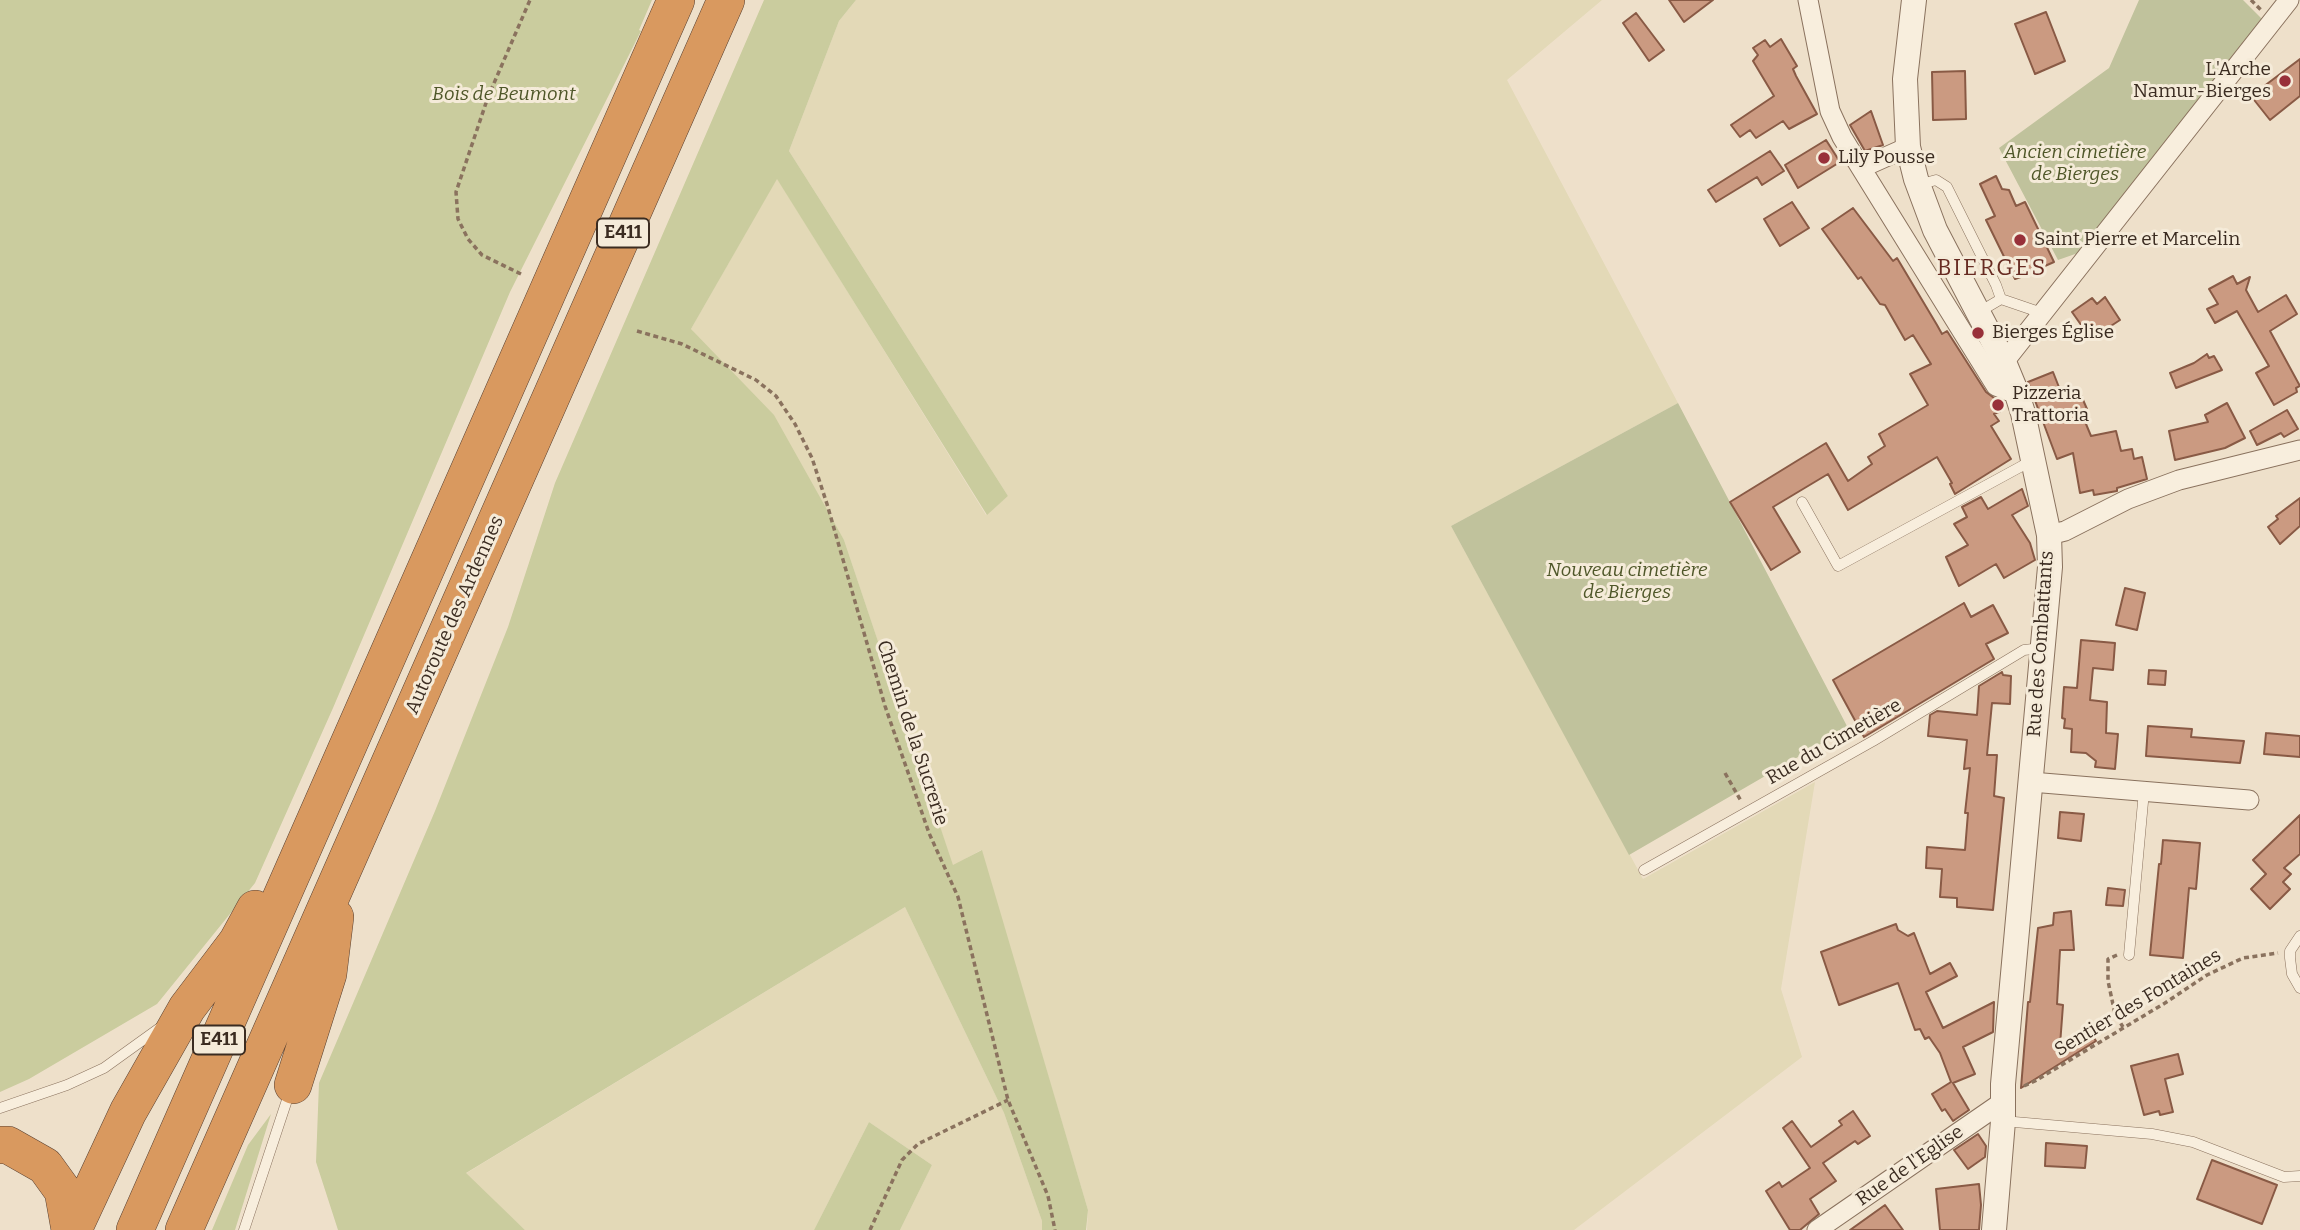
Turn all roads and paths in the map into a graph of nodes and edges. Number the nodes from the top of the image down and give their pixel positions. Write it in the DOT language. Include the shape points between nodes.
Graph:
graph roads {
  1 [pos="530,0"];
  2 [pos="676,0"];
  3 [pos="726,0"];
  4 [pos="1808,0"];
  5 [pos="1914,0"];
  6 [pos="2289,0"];
  7 [pos="1908,147"];
  8 [pos="1861,168"];
  9 [pos="1918,185"];
  10 [pos="521,274"];
  11 [pos="2001,299"];
  12 [pos="1978,312"];
  13 [pos="2042,313"];
  14 [pos="637,331"];
  15 [pos="2004,362"];
  16 [pos="2016,391"];
  17 [pos="2300,450"];
  18 [pos="2033,459"];
  19 [pos="1802,502"];
  20 [pos="2049,535"];
  21 [pos="2043,648"];
  22 [pos="1725,773"];
  23 [pos="2031,782"];
  24 [pos="2144,791"];
  25 [pos="2249,800"];
  26 [pos="1748,812"];
  27 [pos="303,850"];
  28 [pos="1644,870"];
  29 [pos="340,877"];
  30 [pos="2300,936"];
  31 [pos="2290,951"];
  32 [pos="2129,955"];
  33 [pos="2300,988"];
  34 [pos="187,1008"];
  35 [pos="2123,1027"];
  36 [pos="293,1085"];
  37 [pos="1008,1100"];
  38 [pos="2003,1102"];
  39 [pos="0,1108"];
  40 [pos="0,1145"];
  41 [pos="2300,1177"];
  42 [pos="72,1230"];
  43 [pos="135,1230"];
  44 [pos="184,1230"];
  45 [pos="244,1230"];
  46 [pos="870,1230"];
  47 [pos="1055,1230"];
  48 [pos="1817,1230"];
  49 [pos="1994,1230"];
  1 -- 10 [label="path" via="488,97 456,192 458,219 468,239 482,256"];
  2 -- 27 [label="highway, E411"];
  3 -- 29 [label="highway, Autoroute des Ardennes / E411"];
  4 -- 8 [label="street" via="1830,111"];
  5 -- 7 [label="street, Rue des Combattants" via="1905,79"];
  6 -- 13 [label="street"];
  7 -- 8 [label="street"];
  7 -- 9 [label="street, Rue des Combattants"];
  8 -- 16 [label="street" via="1996,386"];
  9 -- 11 [label="lane" via="1936,180 1947,187"];
  9 -- 12 [label="street, Rue des Combattants" via="1935,230"];
  11 -- 12 [label="lane"];
  11 -- 13 [label="lane"];
  12 -- 15 [label="street, Rue des Combattants"];
  13 -- 15 [label="street"];
  14 -- 37 [label="path, Chemin de la Sucrerie" via="682,344 756,380 776,396 812,458 885,706 929,833 958,897"];
  15 -- 16 [label="street, Rue des Combattants"];
  16 -- 18 [label="street, Rue des Combattants"];
  17 -- 20 [label="street" via="2179,480"];
  18 -- 19 [label="lane" via="1838,566"];
  18 -- 20 [label="street, Rue des Combattants"];
  20 -- 21 [label="street, Rue des Combattants"];
  21 -- 23 [label="street, Rue des Combattants"];
  21 -- 26 [label="lane, Rue du Cimetière" via="2024,650"];
  22 -- 26 [label="path"];
  23 -- 24 [label="street"];
  23 -- 38 [label="street, Rue des Combattants"];
  24 -- 25 [label="street"];
  24 -- 32 [label="lane"];
  26 -- 28 [label="lane, Rue du Cimetière"];
  27 -- 34 [label="highway" via="272,873 237,942"];
  27 -- 43 [label="highway, E411"];
  29 -- 36 [label="highway" via="328,974"];
  29 -- 44 [label="highway, Autoroute des Ardennes / E411"];
  30 -- 31 [label="lane"];
  31 -- 33 [label="lane" via="2292,974"];
  31 -- 35 [label="path, Sentier des Fontaines" via="2244,958 2207,975"];
  32 -- 35 [label="path" via="2108,959 2115,1014"];
  34 -- 39 [label="lane" via="104,1068"];
  34 -- 42 [label="highway" via="128,1112"];
  35 -- 38 [label="path, Sentier des Fontaines"];
  36 -- 45 [label="lane"];
  37 -- 46 [label="path" via="918,1144 902,1160"];
  37 -- 47 [label="path, Chemin de la Sucrerie" via="1048,1196"];
  38 -- 41 [label="lane" via="2193,1142 2284,1177"];
  38 -- 48 [label="street, Rue de l'Eglise"];
  38 -- 49 [label="street, Rue des Combattants"];
  40 -- 42 [label="highway" via="45,1166 63,1191"];
}
